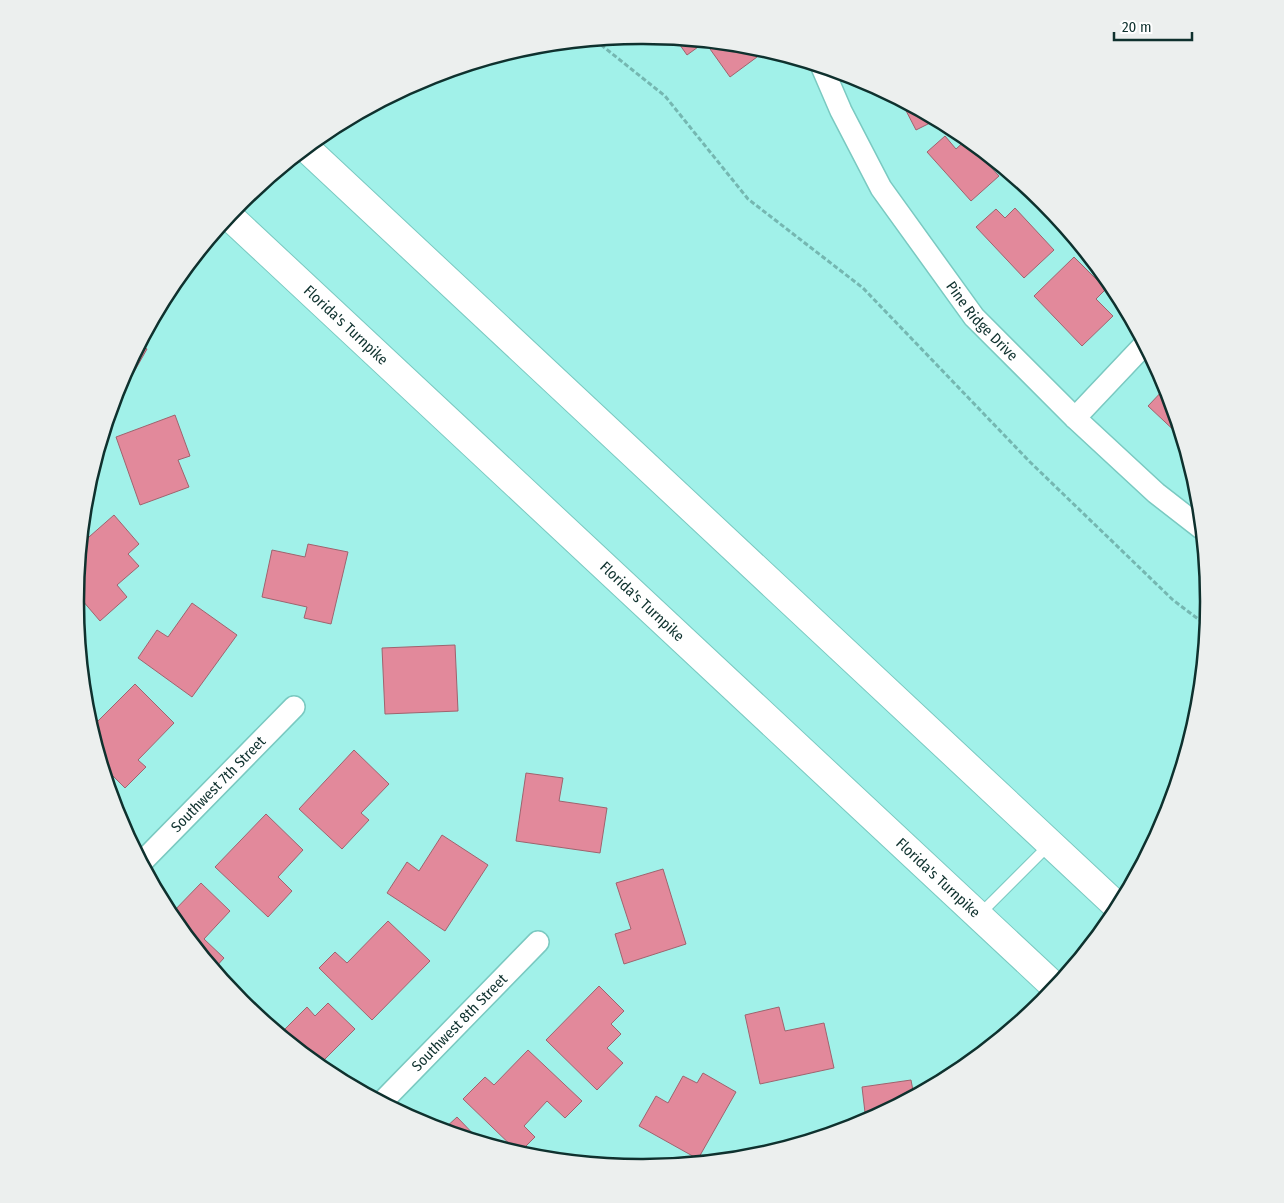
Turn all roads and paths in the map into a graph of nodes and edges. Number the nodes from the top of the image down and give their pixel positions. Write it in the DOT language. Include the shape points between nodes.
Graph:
graph roads {
  1 [pos="602,45"];
  2 [pos="825,75"];
  3 [pos="311,153"];
  4 [pos="235,221"];
  5 [pos="1139,349"];
  6 [pos="1075,418"];
  7 [pos="1194,522"];
  8 [pos="1199,620"];
  9 [pos="294,707"];
  10 [pos="1050,843"];
  11 [pos="147,857"];
  12 [pos="1112,901"];
  13 [pos="978,916"];
  14 [pos="538,942"];
  15 [pos="1049,982"];
  16 [pos="386,1097"];
  1 -- 8 [label="path" via="664,96 748,199 864,288 1030,462 1173,600"];
  2 -- 6 [label="street, Pine Ridge Drive" via="881,188 934,262 974,317"];
  3 -- 10 [label="highway"];
  4 -- 13 [label="highway, Florida's Turnpike"];
  5 -- 6 [label="street"];
  6 -- 7 [label="street, Pine Ridge Drive"];
  9 -- 11 [label="street, Southwest 7th Street"];
  10 -- 12 [label="highway"];
  10 -- 13 [label="lane"];
  13 -- 15 [label="highway, Florida's Turnpike"];
  14 -- 16 [label="street, Southwest 8th Street"];
}
